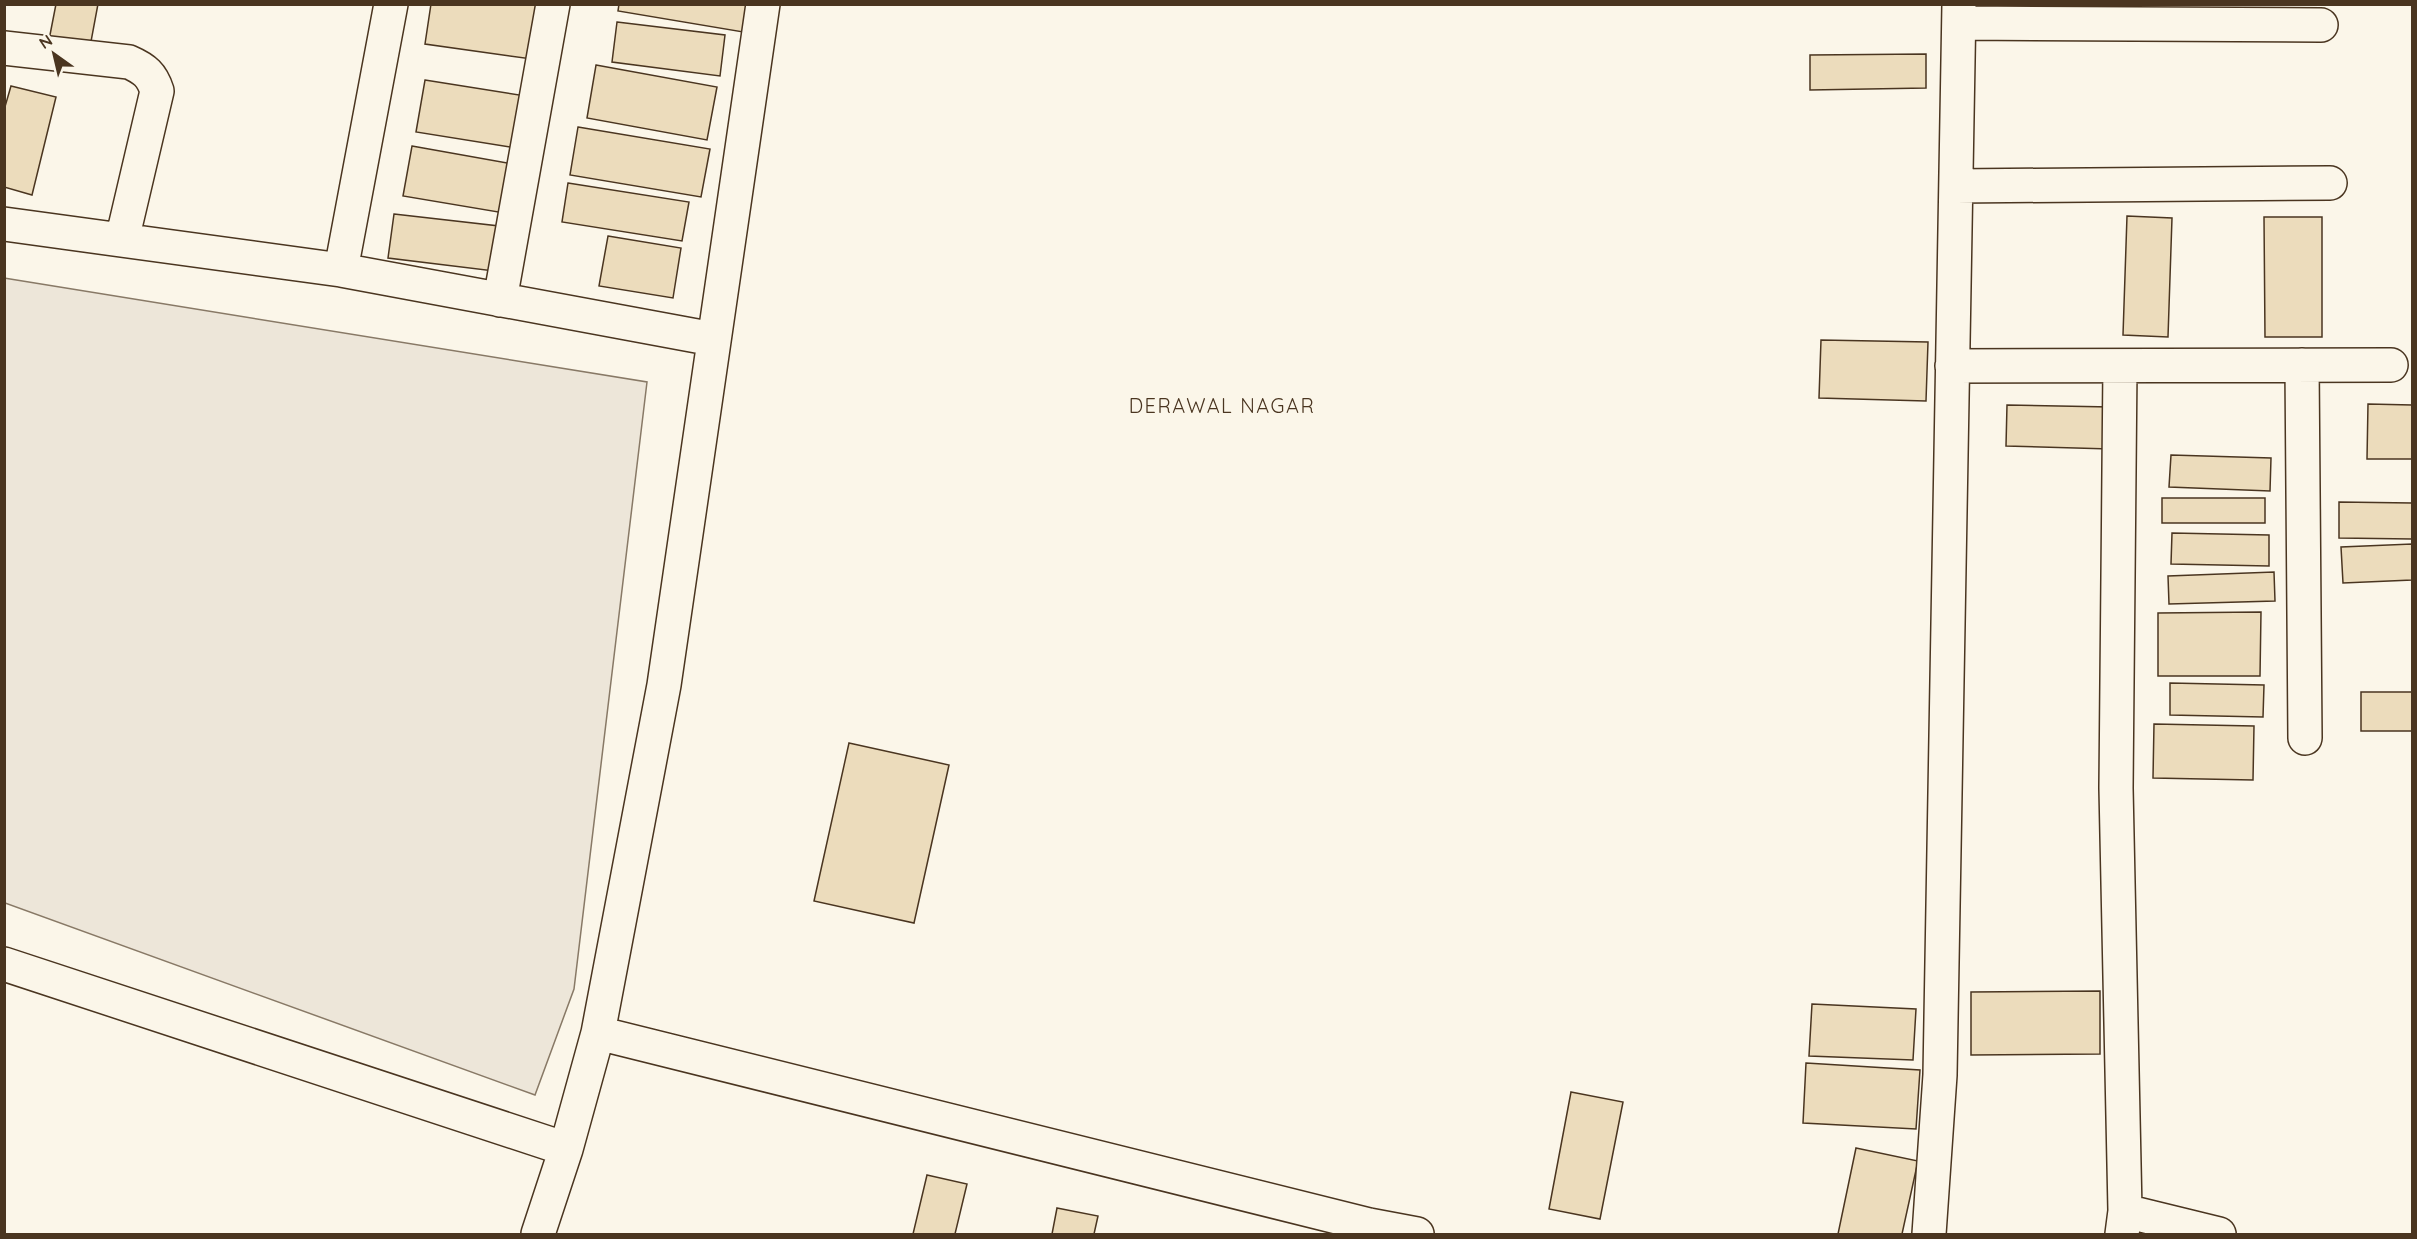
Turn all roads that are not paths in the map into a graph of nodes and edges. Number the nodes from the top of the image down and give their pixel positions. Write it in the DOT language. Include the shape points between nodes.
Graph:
graph roads {
  1 [pos="392,4"];
  2 [pos="553,4"];
  3 [pos="763,4"];
  4 [pos="1959,14"];
  5 [pos="2321,25"];
  6 [pos="4,48"];
  7 [pos="2330,183"];
  8 [pos="1956,186"];
  9 [pos="4,224"];
  10 [pos="122,240"];
  11 [pos="341,270"];
  12 [pos="500,300"];
  13 [pos="713,339"];
  14 [pos="2302,365"];
  15 [pos="2391,365"];
  16 [pos="1952,366"];
  17 [pos="2120,366"];
  18 [pos="2305,738"];
  19 [pos="4,964"];
  20 [pos="598,1033"];
  21 [pos="566,1149"];
  22 [pos="2123,1223"];
  23 [pos="1368,1230"];
  24 [pos="538,1234"];
  25 [pos="1417,1234"];
  26 [pos="1929,1234"];
  27 [pos="2218,1234"];
  1 -- 11 [label="street"];
  2 -- 12 [label="street"];
  3 -- 13 [label="street"];
  4 -- 5 [label="street"];
  4 -- 8 [label="street"];
  6 -- 10 [label="street" via="129,62 153,77 158,91"];
  7 -- 8 [label="street"];
  8 -- 16 [label="street"];
  9 -- 10 [label="street"];
  10 -- 11 [label="street"];
  11 -- 12 [label="street"];
  12 -- 13 [label="street"];
  13 -- 20 [label="street" via="664,685"];
  14 -- 15 [label="street"];
  14 -- 17 [label="street"];
  14 -- 18 [label="street"];
  16 -- 17 [label="street"];
  16 -- 26 [label="street" via="1940,1075"];
  17 -- 22 [label="street" via="2116,788"];
  19 -- 21 [label="street"];
  20 -- 21 [label="street"];
  20 -- 23 [label="street"];
  21 -- 24 [label="street"];
  22 -- 27 [label="street"];
  23 -- 25 [label="street"];
}
